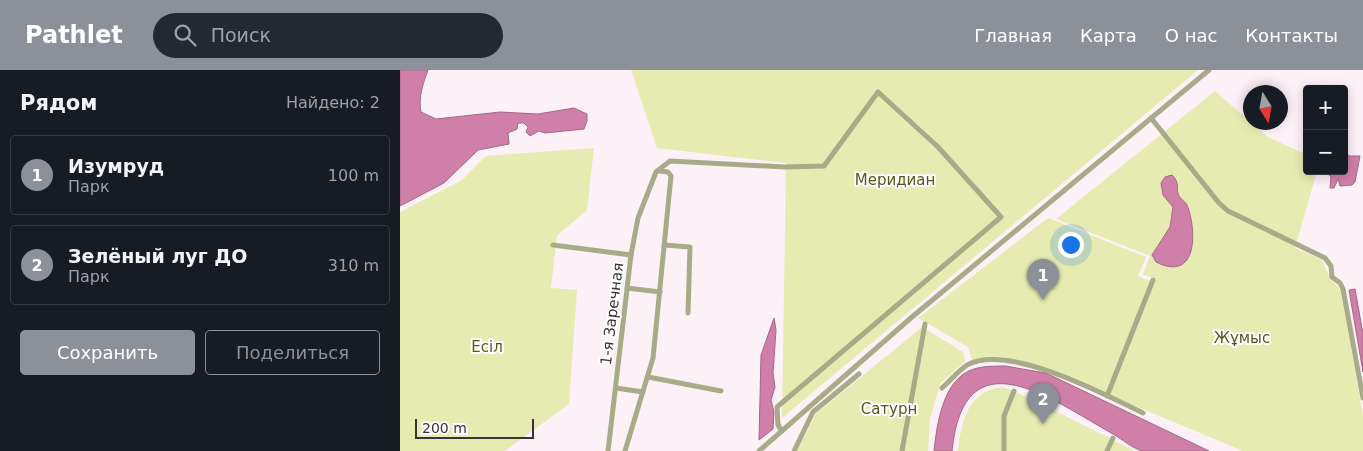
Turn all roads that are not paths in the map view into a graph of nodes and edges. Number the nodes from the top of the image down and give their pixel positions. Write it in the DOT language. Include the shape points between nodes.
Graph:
graph roads {
  1 [pos="1209,70"];
  2 [pos="1151,118"];
  3 [pos="659,171"];
  4 [pos="553,245"];
  5 [pos="664,245"];
  6 [pos="631,255"];
  7 [pos="1153,280"];
  8 [pos="627,288"];
  9 [pos="660,292"];
  10 [pos="688,313"];
  11 [pos="925,324"];
  12 [pos="859,374"];
  13 [pos="648,377"];
  14 [pos="616,388"];
  15 [pos="942,388"];
  16 [pos="1014,390"];
  17 [pos="721,391"];
  18 [pos="643,392"];
  19 [pos="1107,396"];
  20 [pos="1363,398"];
  21 [pos="1143,413"];
  22 [pos="782,431"];
  23 [pos="1113,438"];
  24 [pos="608,451"];
  25 [pos="625,451"];
  26 [pos="759,451"];
  27 [pos="794,451"];
  28 [pos="902,451"];
  29 [pos="1004,451"];
  30 [pos="1107,451"];
  1 -- 2 [label="street"];
  2 -- 20 [label="street" via="1228,211 1329,262 1332,277 1344,289"];
  2 -- 22 [label="street" via="912,317"];
  3 -- 5 [label="street" via="668,172 671,176"];
  3 -- 6 [label="street, 1-я Заречная" via="638,216"];
  3 -- 22 [label="street" via="670,161 824,166 878,92 938,147 1000,216 776,408"];
  4 -- 6 [label="street"];
  5 -- 9 [label="street"];
  5 -- 10 [label="street" via="690,247"];
  6 -- 8 [label="street, 1-я Заречная"];
  7 -- 19 [label="street"];
  8 -- 9 [label="street"];
  8 -- 14 [label="street, 1-я Заречная"];
  9 -- 13 [label="street"];
  11 -- 28 [label="street"];
  12 -- 27 [label="street" via="813,412"];
  13 -- 17 [label="street"];
  13 -- 18 [label="street"];
  14 -- 18 [label="street"];
  14 -- 24 [label="street, 1-я Заречная"];
  15 -- 19 [label="street" via="969,364 1003,358 1047,370"];
  16 -- 29 [label="street" via="1004,416"];
  18 -- 25 [label="street"];
  19 -- 21 [label="street"];
  22 -- 26 [label="street"];
  23 -- 30 [label="street"];
}
